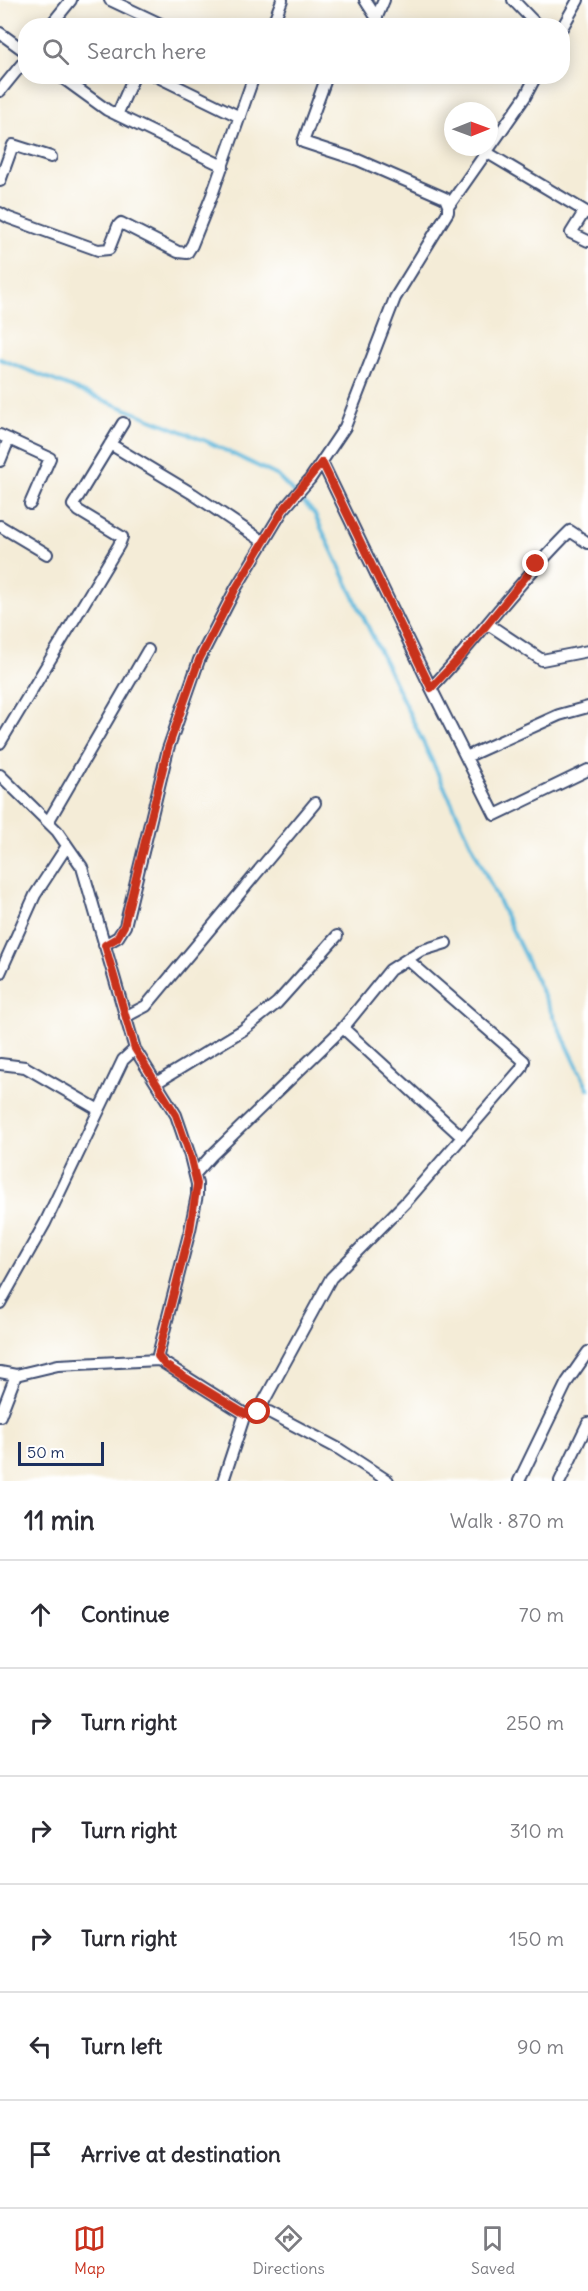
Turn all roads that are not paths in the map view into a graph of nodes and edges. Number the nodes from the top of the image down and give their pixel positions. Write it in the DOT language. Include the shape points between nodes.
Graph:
graph roads {
  1 [pos="71,0"];
  2 [pos="110,0"];
  3 [pos="282,0"];
  4 [pos="365,0"];
  5 [pos="384,0"];
  6 [pos="513,0"];
  7 [pos="578,0"];
  8 [pos="57,18"];
  9 [pos="147,18"];
  10 [pos="275,18"];
  11 [pos="374,18"];
  12 [pos="376,18"];
  13 [pos="530,18"];
  14 [pos="568,18"];
  15 [pos="0,33"];
  16 [pos="18,46"];
  17 [pos="18,69"];
  18 [pos="72,84"];
  19 [pos="131,84"];
  20 [pos="172,84"];
  21 [pos="251,84"];
  22 [pos="324,84"];
  23 [pos="532,84"];
  24 [pos="0,91"];
  25 [pos="117,115"];
  26 [pos="240,117"];
  27 [pos="498,135"];
  28 [pos="483,156"];
  29 [pos="493,156"];
  30 [pos="51,157"];
  31 [pos="223,166"];
  32 [pos="0,181"];
  33 [pos="448,207"];
  34 [pos="586,212"];
  35 [pos="0,213"];
  36 [pos="588,241"];
  37 [pos="123,423"];
  38 [pos="5,437"];
  39 [pos="110,444"];
  40 [pos="0,461"];
  41 [pos="322,462"];
  42 [pos="30,504"];
  43 [pos="0,526"];
  44 [pos="264,542"];
  45 [pos="588,543"];
  46 [pos="47,554"];
  47 [pos="488,624"];
  48 [pos="148,650"];
  49 [pos="588,651"];
  50 [pos="431,688"];
  51 [pos="588,707"];
  52 [pos="0,743"];
  53 [pos="466,757"];
  54 [pos="588,770"];
  55 [pos="0,775"];
  56 [pos="315,803"];
  57 [pos="48,822"];
  58 [pos="67,846"];
  59 [pos="337,936"];
  60 [pos="446,943"];
  61 [pos="105,945"];
  62 [pos="408,960"];
  63 [pos="0,973"];
  64 [pos="125,1017"];
  65 [pos="343,1028"];
  66 [pos="135,1049"];
  67 [pos="0,1064"];
  68 [pos="156,1083"];
  69 [pos="99,1110"];
  70 [pos="462,1137"];
  71 [pos="195,1174"];
  72 [pos="0,1302"];
  73 [pos="588,1352"];
  74 [pos="159,1360"];
  75 [pos="0,1372"];
  76 [pos="16,1375"];
  77 [pos="258,1412"];
  78 [pos="245,1414"];
  79 [pos="0,1416"];
  80 [pos="588,1423"];
  81 [pos="223,1481"];
  82 [pos="388,1481"];
  83 [pos="519,1481"];
  84 [pos="560,1481"];
  1 -- 8 [label="street"];
  2 -- 9 [label="street"];
  3 -- 10 [label="street"];
  4 -- 11 [label="street"];
  5 -- 12 [label="street"];
  6 -- 13 [label="street"];
  7 -- 14 [label="street"];
  15 -- 16 [label="street"];
  17 -- 24 [label="street"];
  18 -- 25 [label="street"];
  19 -- 25 [label="street"];
  20 -- 26 [label="street"];
  21 -- 26 [label="street"];
  22 -- 33 [label="street" via="303,142 390,173 445,198"];
  23 -- 27 [label="street"];
  25 -- 31 [label="street"];
  26 -- 31 [label="street"];
  28 -- 33 [label="street"];
  29 -- 34 [label="street"];
  30 -- 32 [label="street" via="13,145"];
  31 -- 35 [label="street" via="187,253 176,252 122,223 109,249 98,250"];
  33 -- 41 [label="street" via="395,298 345,427"];
  34 -- 36 [label="street" via="571,233"];
  37 -- 39 [label="street"];
  38 -- 40 [label="street"];
  38 -- 42 [label="street" via="50,458"];
  39 -- 44 [label="street"];
  39 -- 52 [label="street" via="73,505 122,537"];
  41 -- 44 [label="street" via="283,510"];
  41 -- 50 [label="street"];
  43 -- 46 [label="street"];
  44 -- 61 [label="street" via="199,660 168,748 124,926 117,938"];
  45 -- 47 [label="street" via="570,531 536,564"];
  47 -- 49 [label="street" via="542,660"];
  47 -- 50 [label="street"];
  48 -- 57 [label="street"];
  50 -- 53 [label="street"];
  51 -- 53 [label="street" via="559,715"];
  53 -- 54 [label="street" via="495,814"];
  55 -- 57 [label="street"];
  56 -- 64 [label="street" via="146,1006"];
  57 -- 58 [label="street"];
  58 -- 61 [label="street" via="82,867"];
  58 -- 63 [label="street" via="35,895"];
  59 -- 68 [label="street" via="277,1003 243,1030"];
  60 -- 62 [label="street" via="420,951"];
  61 -- 64 [label="street"];
  62 -- 65 [label="street" via="390,970"];
  62 -- 70 [label="street" via="524,1061"];
  64 -- 66 [label="street"];
  65 -- 70 [label="street"];
  65 -- 71 [label="street"];
  66 -- 68 [label="street"];
  66 -- 69 [label="street" via="123,1060"];
  67 -- 69 [label="street" via="25,1067"];
  68 -- 71 [label="street" via="176,1115"];
  69 -- 72 [label="street" via="45,1223"];
  70 -- 77 [label="street" via="406,1202 331,1278"];
  71 -- 74 [label="street" via="190,1230"];
  73 -- 83 [label="street" via="567,1382"];
  74 -- 76 [label="street" via="58,1365"];
  74 -- 78 [label="street"];
  75 -- 76 [label="street"];
  76 -- 79 [label="street"];
  77 -- 78 [label="street"];
  77 -- 82 [label="street" via="269,1412 339,1449"];
  78 -- 81 [label="street"];
  80 -- 84 [label="street"];
}
